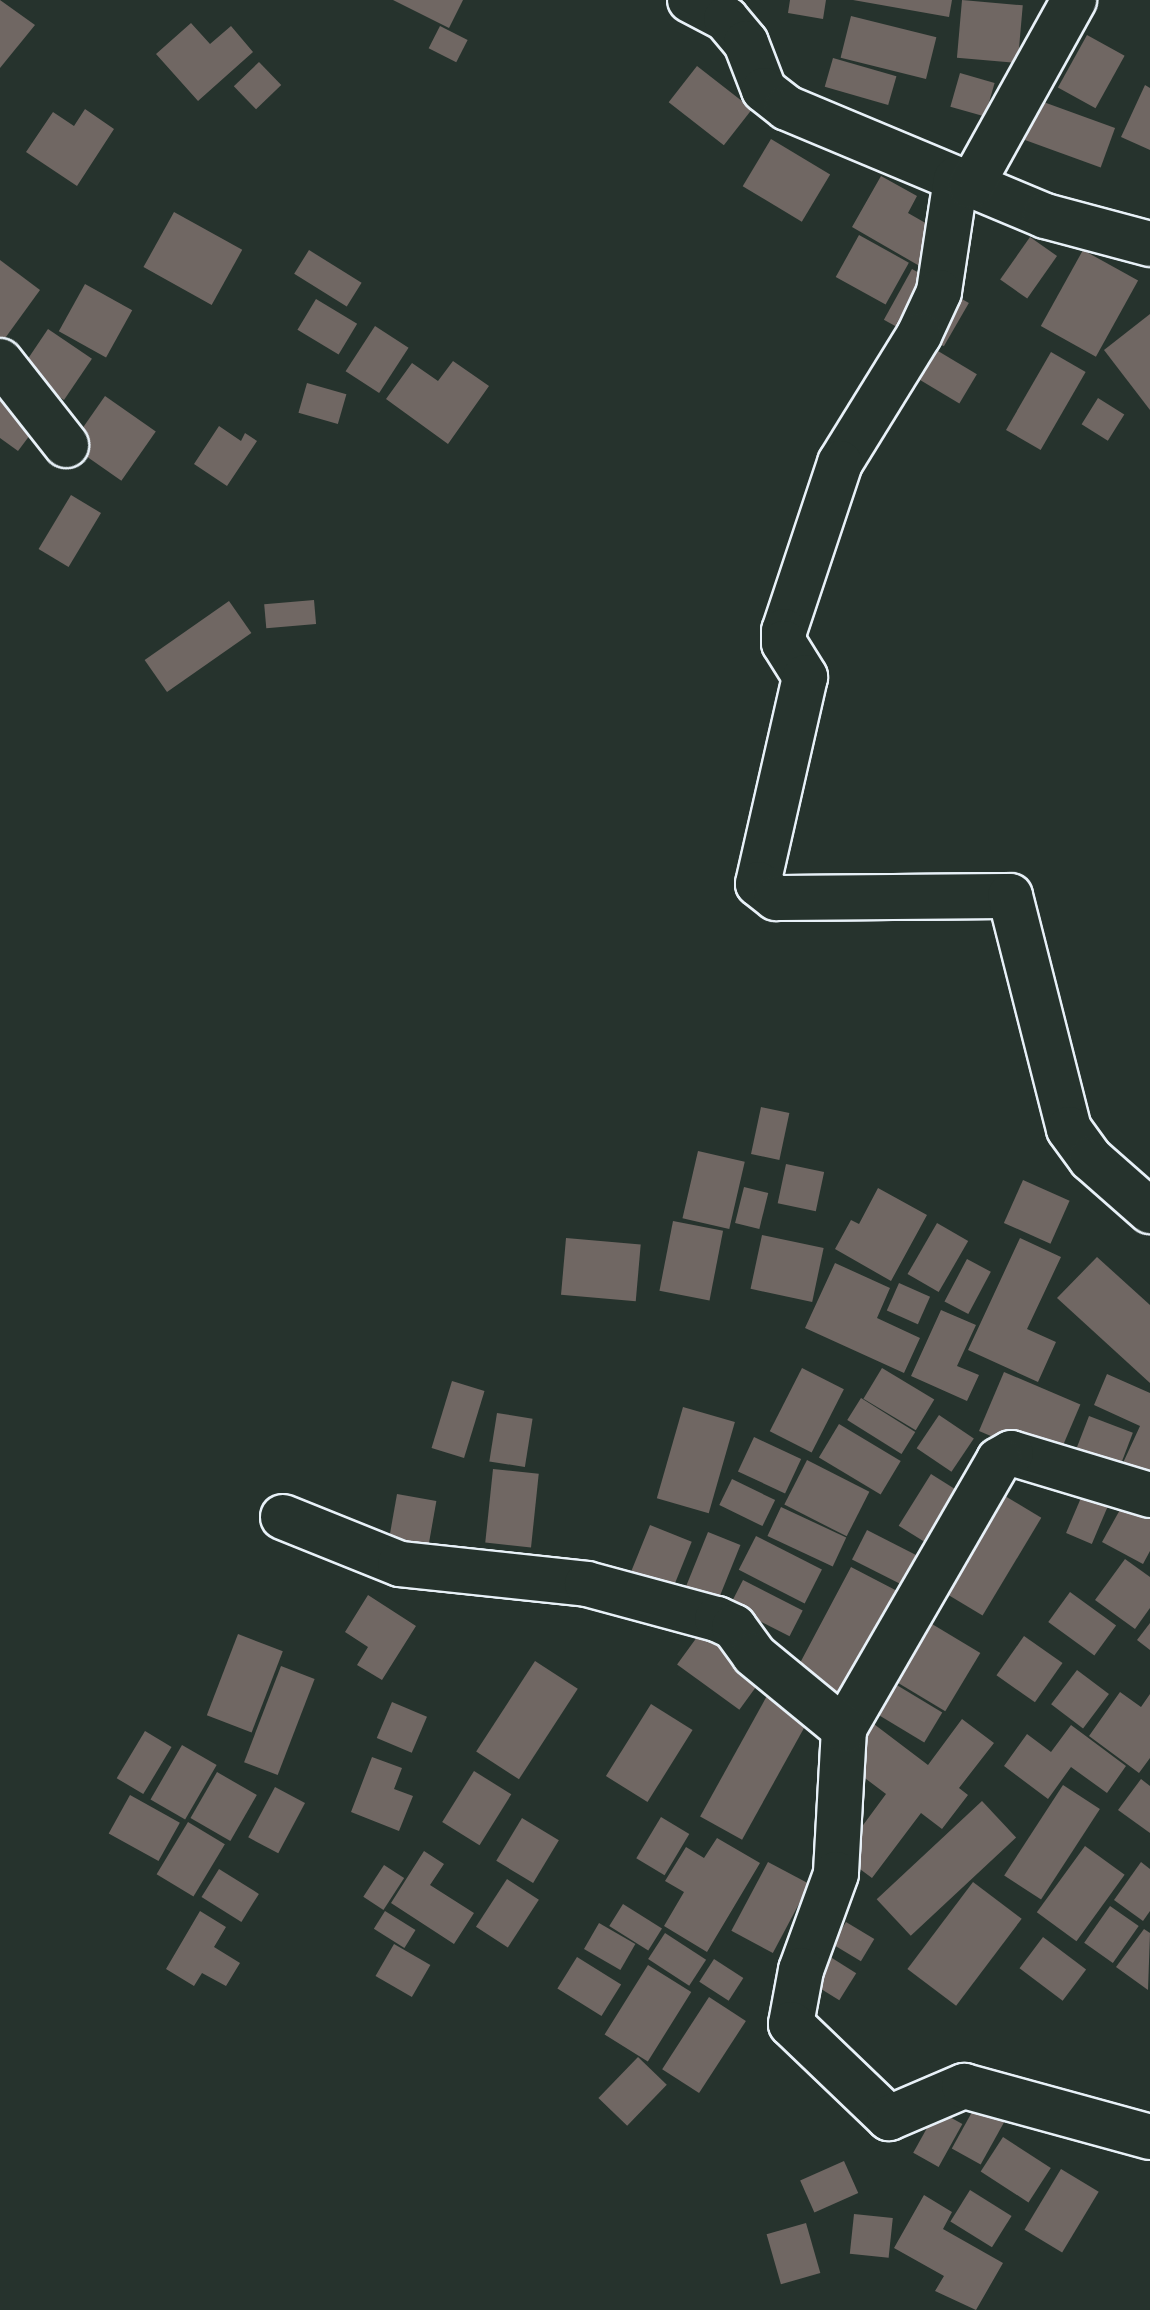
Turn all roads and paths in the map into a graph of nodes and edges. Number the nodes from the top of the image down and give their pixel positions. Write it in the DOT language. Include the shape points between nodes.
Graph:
graph roads {
  1 [pos="690,0"];
  2 [pos="1074,0"];
  3 [pos="964,182"];
  4 [pos="1150,244"];
  5 [pos="0,361"];
  6 [pos="66,445"];
  7 [pos="1150,1211"];
  8 [pos="1150,1495"];
  9 [pos="283,1517"];
  10 [pos="844,1729"];
  11 [pos="1150,2137"];
  1 -- 3 [label="street" via="713,10 736,30 764,90 779,103"];
  2 -- 3 [label="street"];
  3 -- 4 [label="street" via="1045,216"];
  3 -- 7 [label="street" via="939,292 919,335 840,463 784,631 784,643 805,677 758,884 776,898 1010,896 1069,1129 1091,1159"];
  5 -- 6 [label="street"];
  8 -- 10 [label="street" via="1011,1453 1002,1457"];
  9 -- 10 [label="street" via="400,1564 587,1584 717,1619 734,1627 754,1655"];
  10 -- 11 [label="street" via="836,1874 801,1970 792,2029 889,2118 964,2086"];
}
